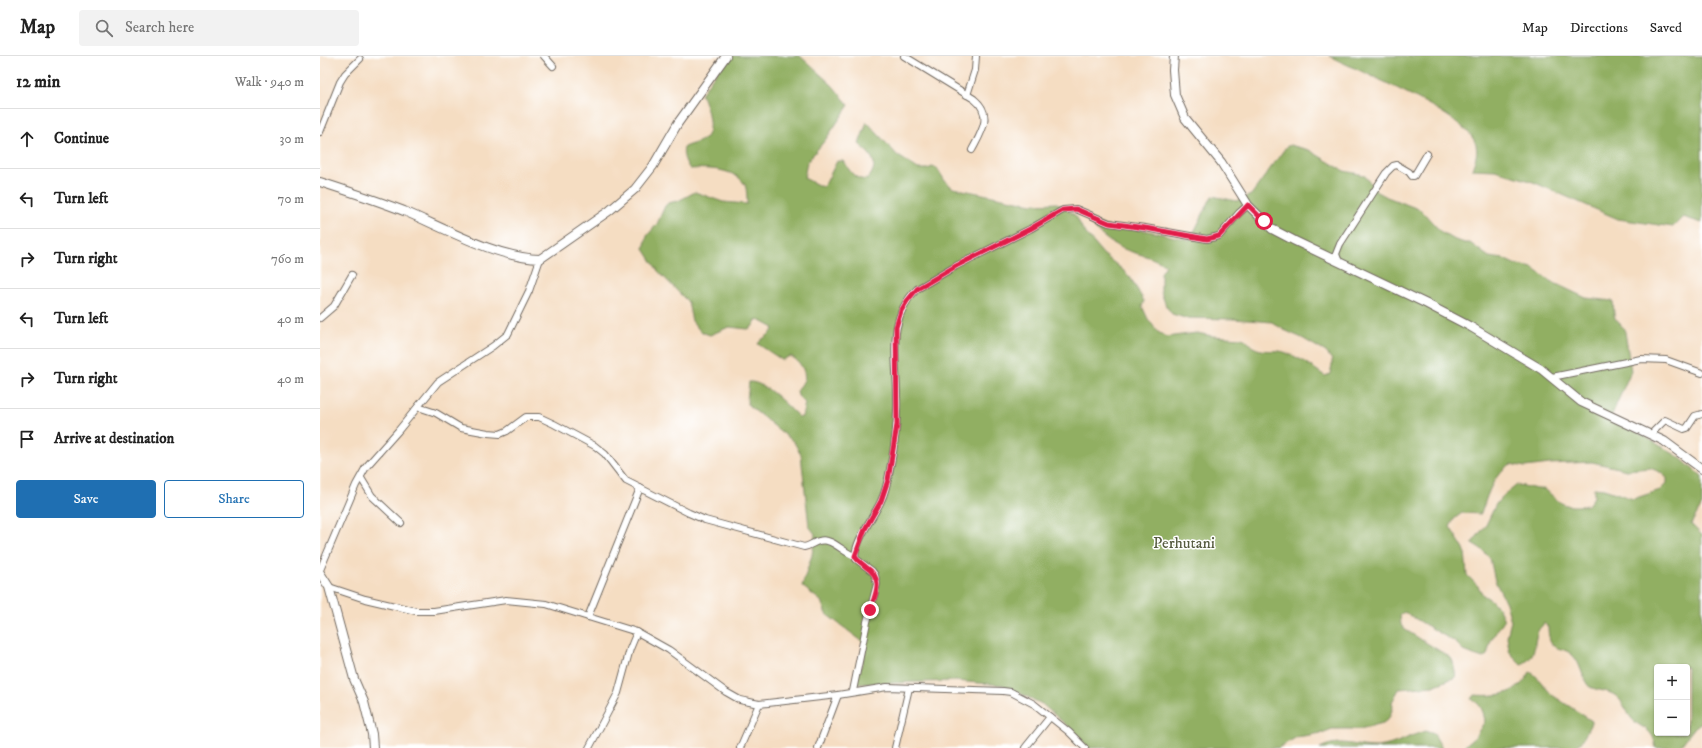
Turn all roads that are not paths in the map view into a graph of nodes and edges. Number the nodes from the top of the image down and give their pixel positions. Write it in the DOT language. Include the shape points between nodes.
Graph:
graph roads {
  1 [pos="544,56"];
  2 [pos="726,56"];
  3 [pos="904,56"];
  4 [pos="976,56"];
  5 [pos="1174,56"];
  6 [pos="360,59"];
  7 [pos="553,66"];
  8 [pos="967,94"];
  9 [pos="320,132"];
  10 [pos="972,150"];
  11 [pos="1427,154"];
  12 [pos="320,182"];
  13 [pos="1248,205"];
  14 [pos="540,259"];
  15 [pos="1339,262"];
  16 [pos="352,275"];
  17 [pos="320,318"];
  18 [pos="1702,373"];
  19 [pos="1552,377"];
  20 [pos="418,407"];
  21 [pos="1702,414"];
  22 [pos="1651,434"];
  23 [pos="1702,469"];
  24 [pos="360,478"];
  25 [pos="640,488"];
  26 [pos="401,523"];
  27 [pos="855,556"];
  28 [pos="320,570"];
  29 [pos="320,574"];
  30 [pos="330,587"];
  31 [pos="588,617"];
  32 [pos="637,632"];
  33 [pos="909,688"];
  34 [pos="853,691"];
  35 [pos="838,695"];
  36 [pos="759,704"];
  37 [pos="1050,717"];
  38 [pos="373,748"];
  39 [pos="589,748"];
  40 [pos="740,748"];
  41 [pos="818,748"];
  42 [pos="896,748"];
  43 [pos="1025,748"];
  44 [pos="1085,748"];
  1 -- 7 [label="street"];
  2 -- 14 [label="street" via="635,189 609,211"];
  3 -- 8 [label="street"];
  4 -- 8 [label="street" via="975,70"];
  5 -- 13 [label="street" via="1173,87 1180,109 1221,162"];
  6 -- 9 [label="street" via="340,82"];
  8 -- 10 [label="street" via="981,105 984,119 983,129"];
  11 -- 15 [label="street" via="1414,176 1397,165 1388,171 1340,244 1336,254"];
  12 -- 14 [label="street" via="404,211 498,250"];
  13 -- 15 [label="street" via="1272,229"];
  13 -- 27 [label="street" via="1219,236 1207,239 1109,223 1076,209 1063,210 917,289 901,311 896,327 897,425 888,480"];
  14 -- 20 [label="street" via="529,291 508,334 438,382"];
  15 -- 19 [label="street" via="1471,327"];
  16 -- 17 [label="street" via="334,306"];
  18 -- 19 [label="street" via="1666,360 1641,359"];
  19 -- 22 [label="street" via="1584,404"];
  20 -- 24 [label="street" via="372,460"];
  20 -- 25 [label="street" via="436,413 461,428 500,434 507,432 526,417 539,417 596,446 623,479"];
  21 -- 22 [label="street" via="1695,416 1684,429 1665,420"];
  22 -- 23 [label="street" via="1671,445"];
  24 -- 26 [label="street" via="372,496"];
  24 -- 28 [label="street"];
  25 -- 27 [label="street" via="705,520 804,547 826,540 847,554"];
  25 -- 31 [label="street"];
  27 -- 34 [label="street" via="858,562 872,571 877,584"];
  29 -- 30 [label="street"];
  30 -- 31 [label="street" via="365,599 416,611 434,611 506,600 546,604"];
  30 -- 38 [label="street" via="354,679 364,702"];
  31 -- 32 [label="street"];
  32 -- 36 [label="street" via="668,650 733,697"];
  32 -- 39 [label="street" via="618,692"];
  33 -- 34 [label="street" via="887,687"];
  33 -- 37 [label="street" via="1011,692 1034,704"];
  33 -- 42 [label="street"];
  34 -- 35 [label="street"];
  35 -- 36 [label="street"];
  35 -- 41 [label="street"];
  36 -- 40 [label="street"];
  37 -- 43 [label="street"];
  37 -- 44 [label="street"];
}
